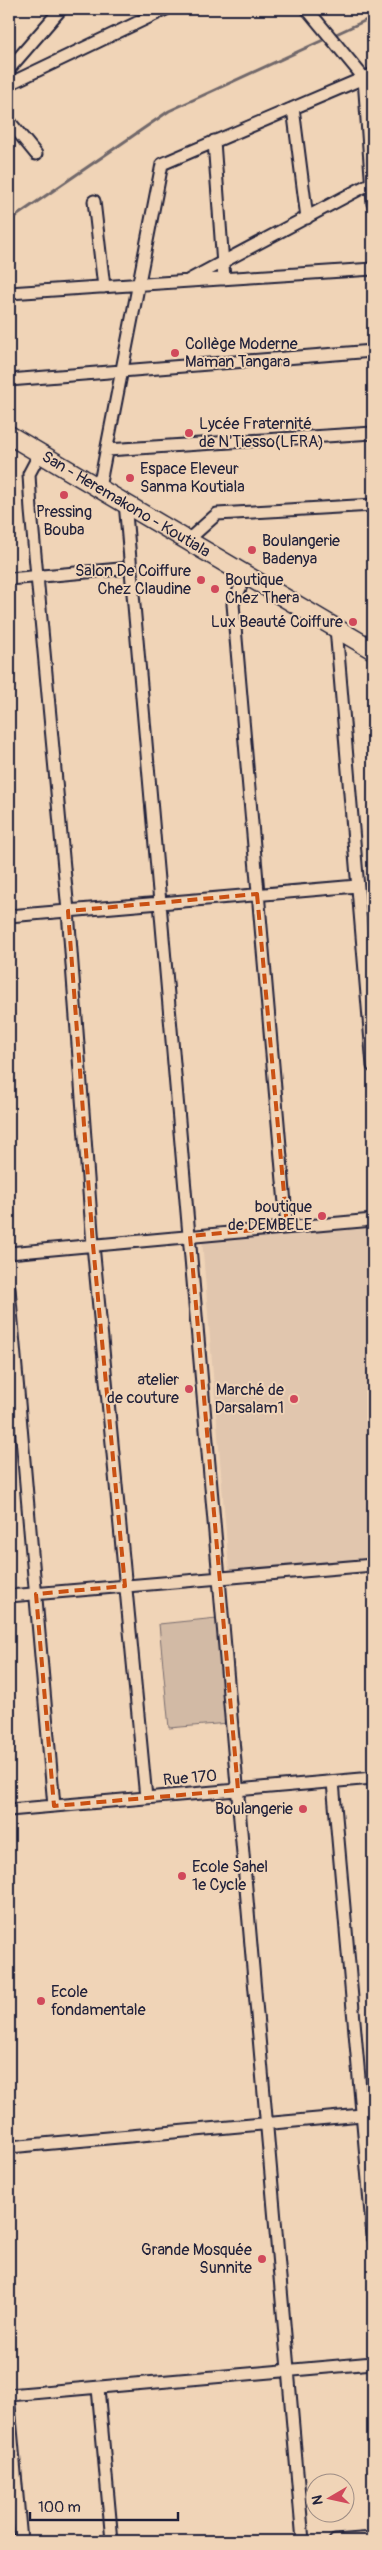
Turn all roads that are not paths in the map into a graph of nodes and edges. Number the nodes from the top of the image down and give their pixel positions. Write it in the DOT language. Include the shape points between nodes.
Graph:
graph roads {
  1 [pos="61,9"];
  2 [pos="166,9"];
  3 [pos="307,9"];
  4 [pos="9,69"];
  5 [pos="369,76"];
  6 [pos="9,84"];
  7 [pos="293,108"];
  8 [pos="9,121"];
  9 [pos="214,141"];
  10 [pos="36,154"];
  11 [pos="372,183"];
  12 [pos="94,201"];
  13 [pos="373,204"];
  14 [pos="306,218"];
  15 [pos="223,261"];
  16 [pos="373,269"];
  17 [pos="224,279"];
  18 [pos="186,282"];
  19 [pos="139,285"];
  20 [pos="104,287"];
  21 [pos="9,293"];
  22 [pos="373,351"];
  23 [pos="123,371"];
  24 [pos="9,380"];
  25 [pos="373,433"];
  26 [pos="9,435"];
  27 [pos="107,450"];
  28 [pos="39,455"];
  29 [pos="99,488"];
  30 [pos="125,502"];
  31 [pos="373,505"];
  32 [pos="188,540"];
  33 [pos="131,568"];
  34 [pos="37,576"];
  35 [pos="246,576"];
  36 [pos="9,579"];
  37 [pos="336,628"];
  38 [pos="373,650"];
  39 [pos="357,886"];
  40 [pos="257,894"];
  41 [pos="161,903"];
  42 [pos="68,911"];
  43 [pos="9,916"];
  44 [pos="369,980"];
  45 [pos="373,1066"];
  46 [pos="373,1220"];
  47 [pos="287,1227"];
  48 [pos="190,1236"];
  49 [pos="93,1245"];
  50 [pos="9,1253"];
  51 [pos="9,1288"];
  52 [pos="373,1565"];
  53 [pos="220,1578"];
  54 [pos="125,1586"];
  55 [pos="36,1594"];
  56 [pos="9,1596"];
  57 [pos="373,1778"];
  58 [pos="333,1782"];
  59 [pos="238,1790"];
  60 [pos="146,1798"];
  61 [pos="54,1806"];
  62 [pos="9,1810"];
  63 [pos="368,2114"];
  64 [pos="267,2124"];
  65 [pos="9,2147"];
  66 [pos="373,2237"];
  67 [pos="373,2363"];
  68 [pos="289,2371"];
  69 [pos="98,2388"];
  70 [pos="9,2396"];
  71 [pos="9,2406"];
  72 [pos="373,2538"];
  73 [pos="21,2541"];
  74 [pos="112,2541"];
  75 [pos="304,2541"];
  76 [pos="335,2541"];
  1 -- 4 [label="street"];
  2 -- 6 [label="street"];
  3 -- 5 [label="street"];
  5 -- 7 [label="street"];
  5 -- 11 [label="street"];
  7 -- 9 [label="street"];
  7 -- 14 [label="street"];
  8 -- 10 [label="street"];
  9 -- 15 [label="street"];
  9 -- 19 [label="street" via="162,164"];
  11 -- 13 [label="street"];
  11 -- 14 [label="street"];
  12 -- 20 [label="street"];
  14 -- 15 [label="street"];
  15 -- 17 [label="street"];
  15 -- 18 [label="street"];
  16 -- 17 [label="street"];
  17 -- 18 [label="street"];
  18 -- 19 [label="street"];
  19 -- 20 [label="street"];
  19 -- 23 [label="street"];
  20 -- 21 [label="street"];
  22 -- 23 [label="street"];
  23 -- 24 [label="street"];
  23 -- 27 [label="street"];
  25 -- 27 [label="street"];
  26 -- 28 [label="main road, San - Heremakono - Koutiala"];
  27 -- 29 [label="street"];
  28 -- 29 [label="main road, San - Heremakono - Koutiala"];
  28 -- 34 [label="street" via="29,474"];
  29 -- 30 [label="main road, San - Heremakono - Koutiala"];
  30 -- 32 [label="main road, San - Heremakono - Koutiala"];
  30 -- 33 [label="street"];
  31 -- 32 [label="street" via="217,514"];
  32 -- 35 [label="main road, San - Heremakono - Koutiala"];
  33 -- 34 [label="street"];
  33 -- 41 [label="street"];
  34 -- 36 [label="street"];
  34 -- 42 [label="street"];
  35 -- 37 [label="main road, San - Heremakono - Koutiala"];
  35 -- 40 [label="street" via="234,604"];
  37 -- 38 [label="main road, San - Heremakono - Koutiala"];
  37 -- 39 [label="street"];
  39 -- 40 [label="street"];
  39 -- 44 [label="street"];
  40 -- 41 [label="street"];
  40 -- 47 [label="street"];
  41 -- 42 [label="street"];
  41 -- 48 [label="street"];
  42 -- 43 [label="street"];
  42 -- 49 [label="street"];
  44 -- 45 [label="street"];
  46 -- 47 [label="street"];
  47 -- 48 [label="street"];
  48 -- 49 [label="street"];
  48 -- 53 [label="street"];
  49 -- 50 [label="street"];
  49 -- 54 [label="street"];
  51 -- 55 [label="street"];
  52 -- 53 [label="street"];
  53 -- 54 [label="street"];
  53 -- 59 [label="street"];
  54 -- 55 [label="street"];
  54 -- 60 [label="street"];
  55 -- 56 [label="street"];
  55 -- 61 [label="street"];
  57 -- 58 [label="street, Rue 170"];
  58 -- 59 [label="street, Rue 170"];
  58 -- 63 [label="street"];
  59 -- 60 [label="street, Rue 170"];
  59 -- 64 [label="street"];
  60 -- 61 [label="street, Rue 170"];
  61 -- 62 [label="street, Rue 170"];
  63 -- 64 [label="street"];
  63 -- 66 [label="street"];
  64 -- 65 [label="street"];
  64 -- 68 [label="street"];
  67 -- 68 [label="street"];
  68 -- 69 [label="street"];
  68 -- 75 [label="street"];
  69 -- 70 [label="street"];
  69 -- 74 [label="street"];
  71 -- 73 [label="street"];
  72 -- 76 [label="street"];
}
